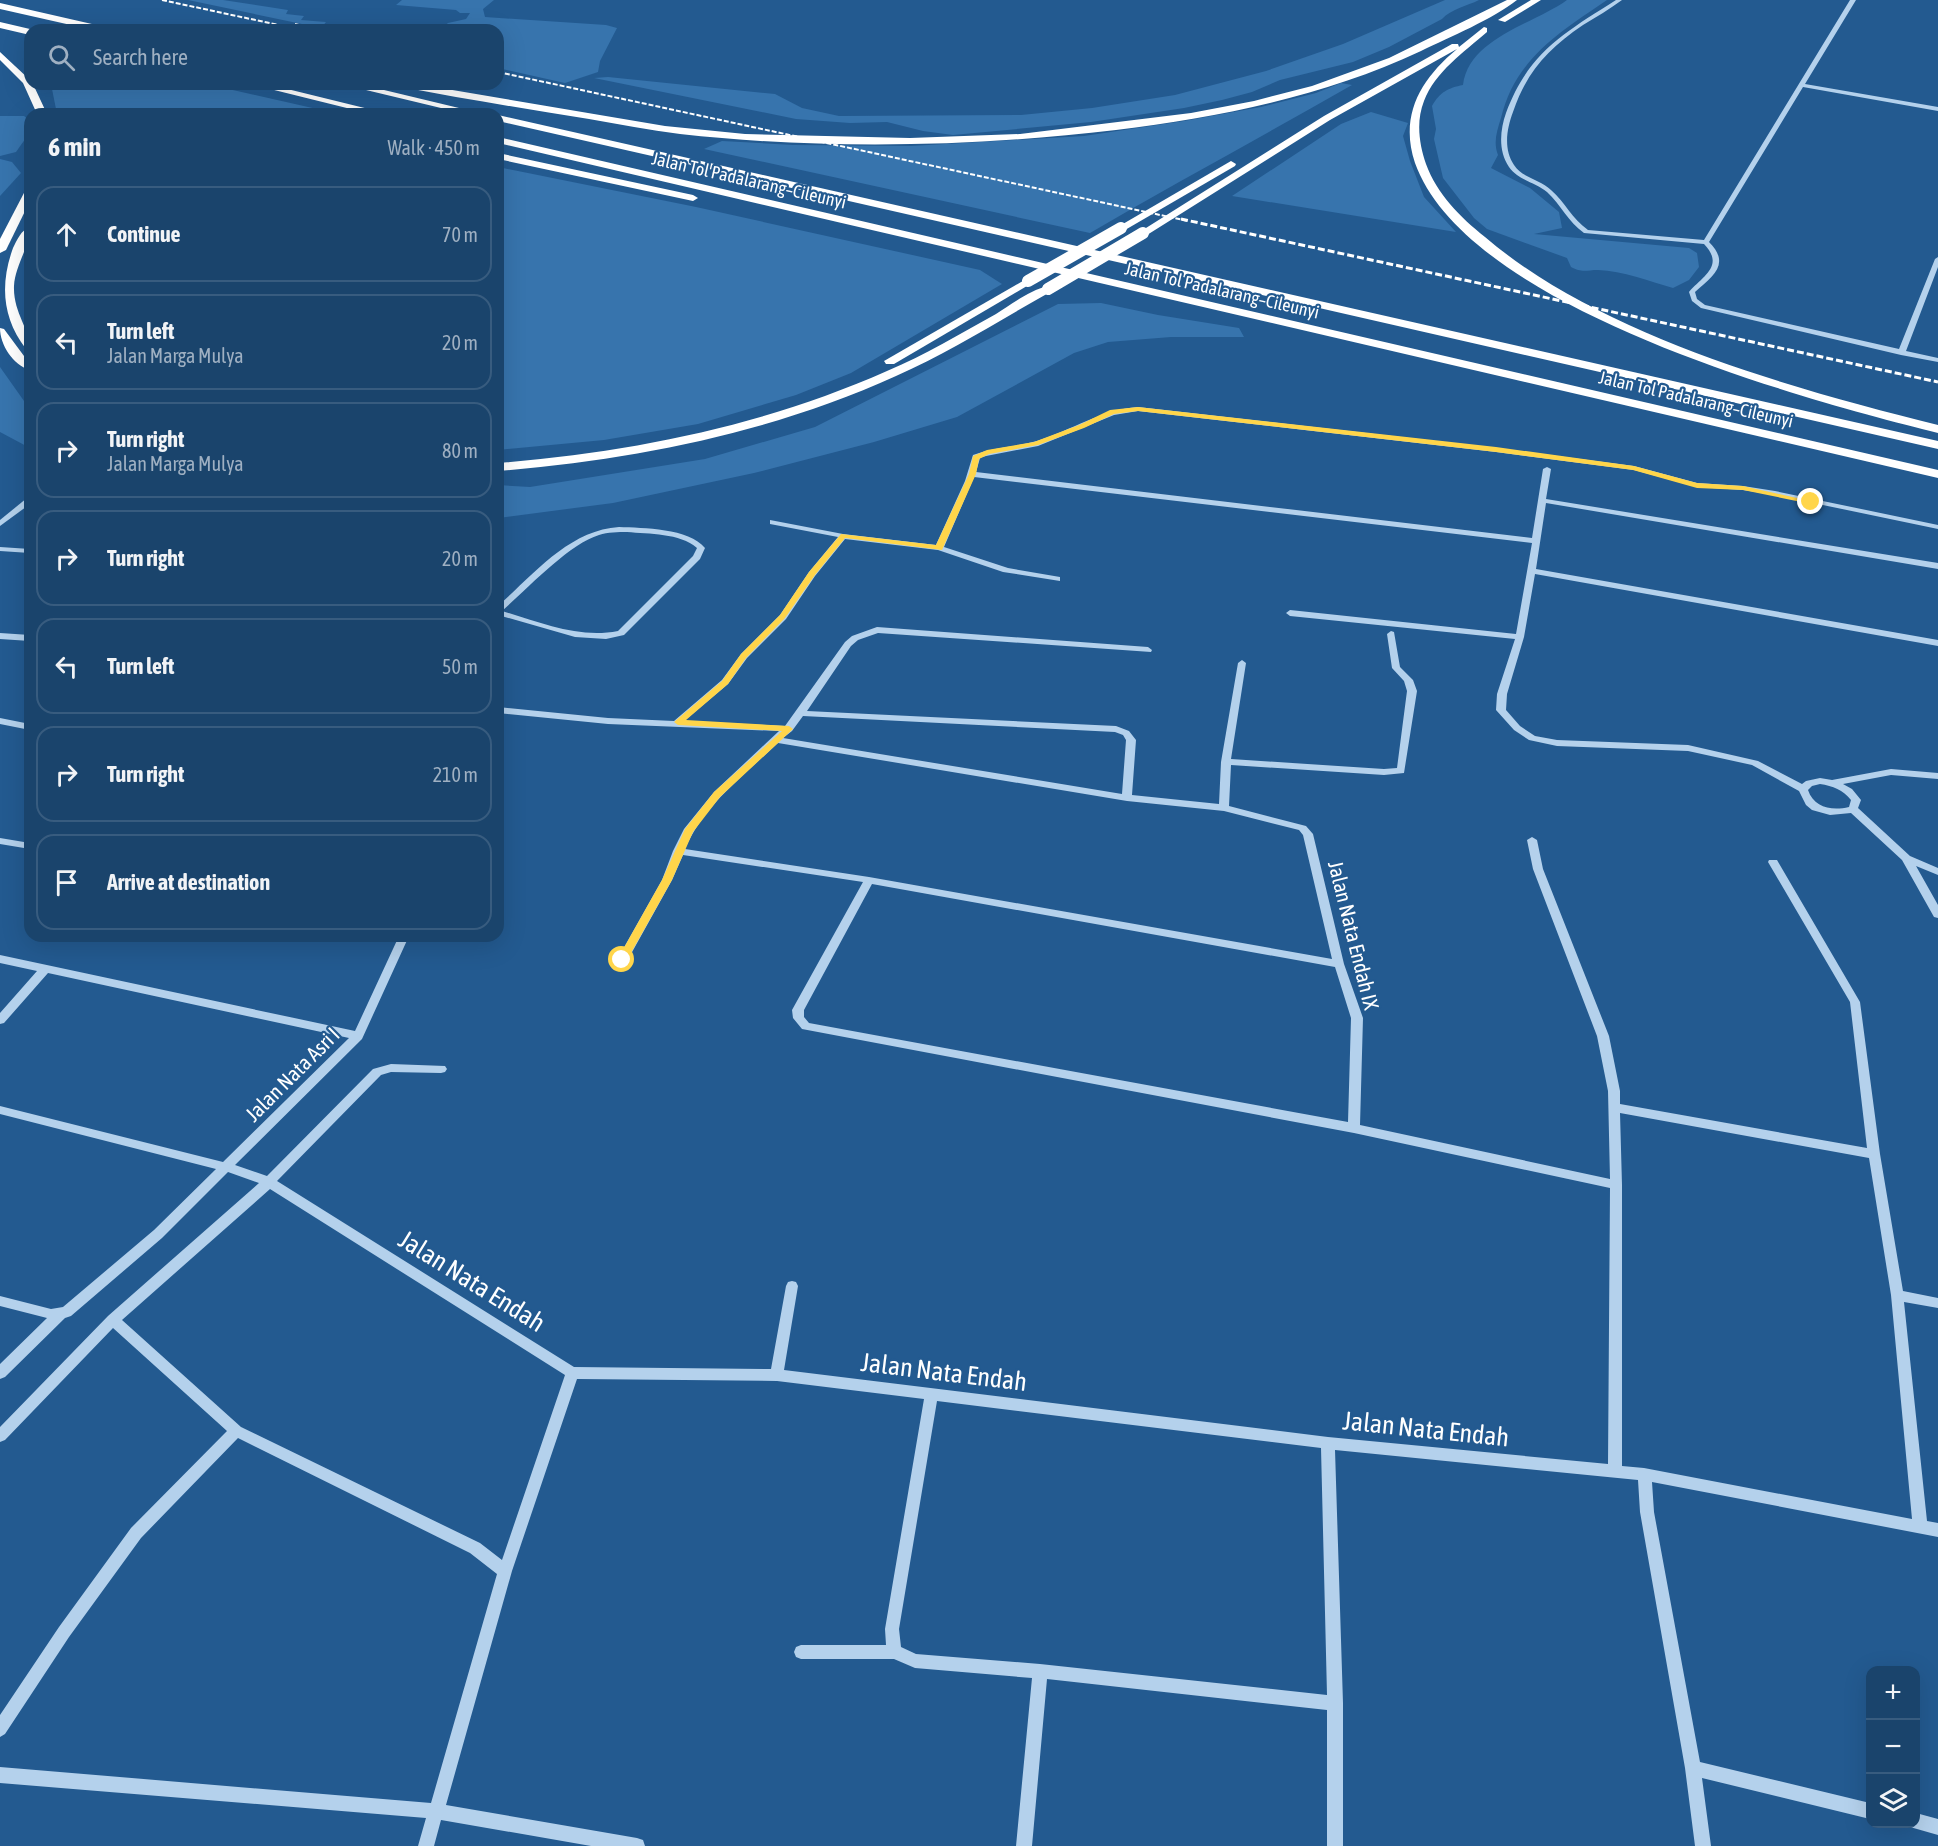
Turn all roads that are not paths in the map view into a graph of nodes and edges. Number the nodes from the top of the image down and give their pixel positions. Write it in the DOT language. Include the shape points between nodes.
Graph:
graph roads {
  1 [pos="1513,0"];
  2 [pos="1537,0"];
  3 [pos="1619,0"];
  4 [pos="1853,0"];
  5 [pos="0,6"];
  6 [pos="1476,20"];
  7 [pos="79,24"];
  8 [pos="0,25"];
  9 [pos="1484,30"];
  10 [pos="24,31"];
  11 [pos="0,55"];
  12 [pos="24,79"];
  13 [pos="1803,85"];
  14 [pos="31,90"];
  15 [pos="281,90"];
  16 [pos="373,90"];
  17 [pos="438,90"];
  18 [pos="39,108"];
  19 [pos="358,108"];
  20 [pos="452,108"];
  21 [pos="1938,109"];
  22 [pos="504,119"];
  23 [pos="504,141"];
  24 [pos="504,157"];
  25 [pos="700,200"];
  26 [pos="24,203"];
  27 [pos="767,214"];
  28 [pos="907,236"];
  29 [pos="24,240"];
  30 [pos="1706,242"];
  31 [pos="0,250"];
  32 [pos="1938,259"];
  33 [pos="0,332"];
  34 [pos="24,336"];
  35 [pos="1901,352"];
  36 [pos="1938,360"];
  37 [pos="24,362"];
  38 [pos="1938,429"];
  39 [pos="1938,445"];
  40 [pos="504,458"];
  41 [pos="504,467"];
  42 [pos="1547,469"];
  43 [pos="973,474"];
  44 [pos="1938,474"];
  45 [pos="1540,500"];
  46 [pos="24,505"];
  47 [pos="773,522"];
  48 [pos="0,524"];
  49 [pos="1938,527"];
  50 [pos="843,536"];
  51 [pos="1536,541"];
  52 [pos="939,548"];
  53 [pos="0,549"];
  54 [pos="24,551"];
  55 [pos="1938,566"];
  56 [pos="1532,571"];
  57 [pos="1057,579"];
  58 [pos="504,606"];
  59 [pos="504,613"];
  60 [pos="1290,613"];
  61 [pos="1391,634"];
  62 [pos="0,636"];
  63 [pos="1520,637"];
  64 [pos="24,638"];
  65 [pos="1938,643"];
  66 [pos="1148,650"];
  67 [pos="1242,663"];
  68 [pos="504,711"];
  69 [pos="800,713"];
  70 [pos="0,721"];
  71 [pos="678,722"];
  72 [pos="24,726"];
  73 [pos="789,729"];
  74 [pos="778,740"];
  75 [pos="1226,762"];
  76 [pos="1938,776"];
  77 [pos="1834,782"];
  78 [pos="1803,789"];
  79 [pos="1127,798"];
  80 [pos="1224,808"];
  81 [pos="1853,809"];
  82 [pos="1532,840"];
  83 [pos="0,841"];
  84 [pos="24,845"];
  85 [pos="678,851"];
  86 [pos="1906,858"];
  87 [pos="1773,861"];
  88 [pos="1938,872"];
  89 [pos="869,880"];
  90 [pos="1938,914"];
  91 [pos="401,942"];
  92 [pos="0,958"];
  93 [pos="622,960"];
  94 [pos="1339,964"];
  95 [pos="46,968"];
  96 [pos="0,1020"];
  97 [pos="358,1036"];
  98 [pos="441,1069"];
  99 [pos="1616,1108"];
  100 [pos="0,1110"];
  101 [pos="1354,1128"];
  102 [pos="1874,1154"];
  103 [pos="230,1168"];
  104 [pos="269,1182"];
  105 [pos="1616,1185"];
  106 [pos="792,1286"];
  107 [pos="1897,1295"];
  108 [pos="0,1301"];
  109 [pos="1938,1304"];
  110 [pos="61,1313"];
  111 [pos="113,1320"];
  112 [pos="0,1373"];
  113 [pos="572,1373"];
  114 [pos="777,1375"];
  115 [pos="932,1396"];
  116 [pos="236,1431"];
  117 [pos="0,1436"];
  118 [pos="1328,1443"];
  119 [pos="1615,1472"];
  120 [pos="1644,1474"];
  121 [pos="1920,1525"];
  122 [pos="1938,1530"];
  123 [pos="505,1571"];
  124 [pos="801,1652"];
  125 [pos="896,1652"];
  126 [pos="1040,1671"];
  127 [pos="1335,1702"];
  128 [pos="0,1729"];
  129 [pos="1693,1768"];
  130 [pos="0,1775"];
  131 [pos="1866,1810"];
  132 [pos="437,1811"];
  133 [pos="1920,1822"];
  134 [pos="1938,1827"];
  135 [pos="426,1846"];
  136 [pos="637,1846"];
  137 [pos="1024,1846"];
  138 [pos="1335,1846"];
  139 [pos="1703,1846"];
  1 -- 6 [label="highway"];
  2 -- 9 [label="highway"];
  3 -- 30 [label="street" via="1552,45 1533,63 1509,111 1505,152 1516,172 1548,190 1577,227 1586,232"];
  4 -- 13 [label="street"];
  5 -- 7 [label="highway"];
  6 -- 17 [label="highway" via="1373,68 1295,93 1168,120 1022,137 916,142 687,132"];
  6 -- 40 [label="highway, bridge" via="894,359 843,383 681,434 560,454"];
  8 -- 10 [label="highway"];
  9 -- 38 [label="highway" via="1441,68 1427,86 1418,103 1414,124 1418,158 1431,187 1469,230 1523,272 1582,307 1644,335 1770,383"];
  9 -- 41 [label="highway, bridge" via="1327,118 1048,289 872,383 795,411 709,435 573,461"];
  11 -- 12 [label="highway"];
  13 -- 21 [label="street"];
  13 -- 30 [label="street"];
  14 -- 18 [label="highway"];
  15 -- 19 [label="highway"];
  16 -- 20 [label="highway"];
  22 -- 39 [label="highway, Jalan Tol Padalarang–Cileunyi"];
  23 -- 28 [label="highway, Jalan Tol Padalarang–Cileunyi"];
  24 -- 25 [label="highway"];
  26 -- 31 [label="highway"];
  27 -- 28 [label="highway"];
  28 -- 44 [label="highway, Jalan Tol Padalarang–Cileunyi"];
  29 -- 34 [label="highway" via="12,261 8,294 10,312"];
  30 -- 35 [label="street" via="1718,256 1716,266 1692,291 1694,300 1703,308"];
  32 -- 35 [label="street"];
  33 -- 37 [label="highway"];
  35 -- 36 [label="street"];
  42 -- 45 [label="street"];
  43 -- 49 [label="street" via="976,458 987,452 1036,443 1112,412 1138,409 1634,468 1697,485 1775,493"];
  43 -- 51 [label="street"];
  43 -- 52 [label="street"];
  45 -- 51 [label="street"];
  45 -- 55 [label="street"];
  46 -- 48 [label="street"];
  47 -- 50 [label="street"];
  50 -- 52 [label="street"];
  50 -- 71 [label="street" via="783,617 744,656 725,682"];
  51 -- 56 [label="street"];
  52 -- 57 [label="street" via="1006,570"];
  53 -- 54 [label="street"];
  56 -- 63 [label="street"];
  56 -- 65 [label="street"];
  58 -- 59 [label="street" via="578,541 597,532 638,530 676,536 701,548 697,557 621,633 594,638"];
  60 -- 63 [label="street"];
  61 -- 75 [label="street" via="1396,668 1412,691 1401,771"];
  62 -- 64 [label="street"];
  63 -- 78 [label="street" via="1502,694 1501,710 1532,738 1557,743 1688,748 1755,763"];
  66 -- 69 [label="street" via="877,630 848,644"];
  67 -- 75 [label="street"];
  68 -- 71 [label="street" via="608,721"];
  69 -- 73 [label="street"];
  69 -- 79 [label="street" via="1116,729 1131,740"];
  70 -- 72 [label="street"];
  71 -- 73 [label="street"];
  73 -- 74 [label="street"];
  74 -- 79 [label="street"];
  74 -- 85 [label="street" via="717,795 688,831"];
  75 -- 80 [label="street"];
  76 -- 77 [label="street" via="1891,772"];
  77 -- 78 [label="street" via="1820,780"];
  77 -- 81 [label="street" via="1849,790 1856,800"];
  78 -- 81 [label="street" via="1804,797 1821,809"];
  79 -- 80 [label="street"];
  80 -- 94 [label="street, Jalan Nata Endah IX" via="1302,828 1308,834"];
  81 -- 86 [label="street"];
  82 -- 99 [label="street" via="1538,869 1603,1036"];
  83 -- 84 [label="street"];
  85 -- 89 [label="street"];
  85 -- 93 [label="street" via="667,880"];
  86 -- 88 [label="street"];
  86 -- 90 [label="street"];
  87 -- 102 [label="street" via="1855,1002"];
  89 -- 94 [label="street"];
  89 -- 101 [label="street" via="798,1010 806,1026"];
  91 -- 97 [label="street, Jalan Nata Asri I"];
  92 -- 95 [label="street"];
  94 -- 101 [label="street, Jalan Nata Endah IX" via="1357,1018"];
  95 -- 96 [label="street"];
  95 -- 97 [label="street"];
  97 -- 103 [label="street, Jalan Nata Asri I"];
  98 -- 104 [label="street" via="391,1068 377,1072"];
  99 -- 102 [label="street"];
  99 -- 105 [label="street"];
  100 -- 103 [label="street, Jalan Nata Endah"];
  101 -- 105 [label="street"];
  102 -- 107 [label="street"];
  103 -- 104 [label="street, Jalan Nata Endah"];
  103 -- 110 [label="street, Jalan Nata Asri I" via="72,1308"];
  104 -- 111 [label="street"];
  104 -- 113 [label="street, Jalan Nata Endah"];
  105 -- 119 [label="street"];
  106 -- 114 [label="street"];
  107 -- 109 [label="street"];
  107 -- 121 [label="street"];
  108 -- 110 [label="street"];
  110 -- 112 [label="street, Jalan Nata Asri I"];
  111 -- 116 [label="street"];
  111 -- 117 [label="street"];
  113 -- 114 [label="street, Jalan Nata Endah"];
  113 -- 123 [label="street"];
  114 -- 115 [label="street, Jalan Nata Endah"];
  115 -- 118 [label="street, Jalan Nata Endah"];
  115 -- 125 [label="street" via="892,1629"];
  116 -- 123 [label="street" via="476,1548"];
  116 -- 128 [label="street" via="136,1533 63,1632"];
  118 -- 119 [label="street, Jalan Nata Endah"];
  118 -- 127 [label="street"];
  119 -- 120 [label="street, Jalan Nata Endah"];
  120 -- 121 [label="street, Jalan Nata Endah"];
  120 -- 129 [label="street" via="1647,1512"];
  121 -- 122 [label="street, Jalan Nata Endah"];
  123 -- 132 [label="street"];
  124 -- 125 [label="street"];
  125 -- 126 [label="street" via="915,1661"];
  126 -- 127 [label="street"];
  126 -- 137 [label="street"];
  127 -- 138 [label="street"];
  129 -- 131 [label="street"];
  129 -- 139 [label="street"];
  130 -- 132 [label="street"];
  132 -- 135 [label="street"];
  132 -- 136 [label="street"];
  133 -- 134 [label="street"];
}
